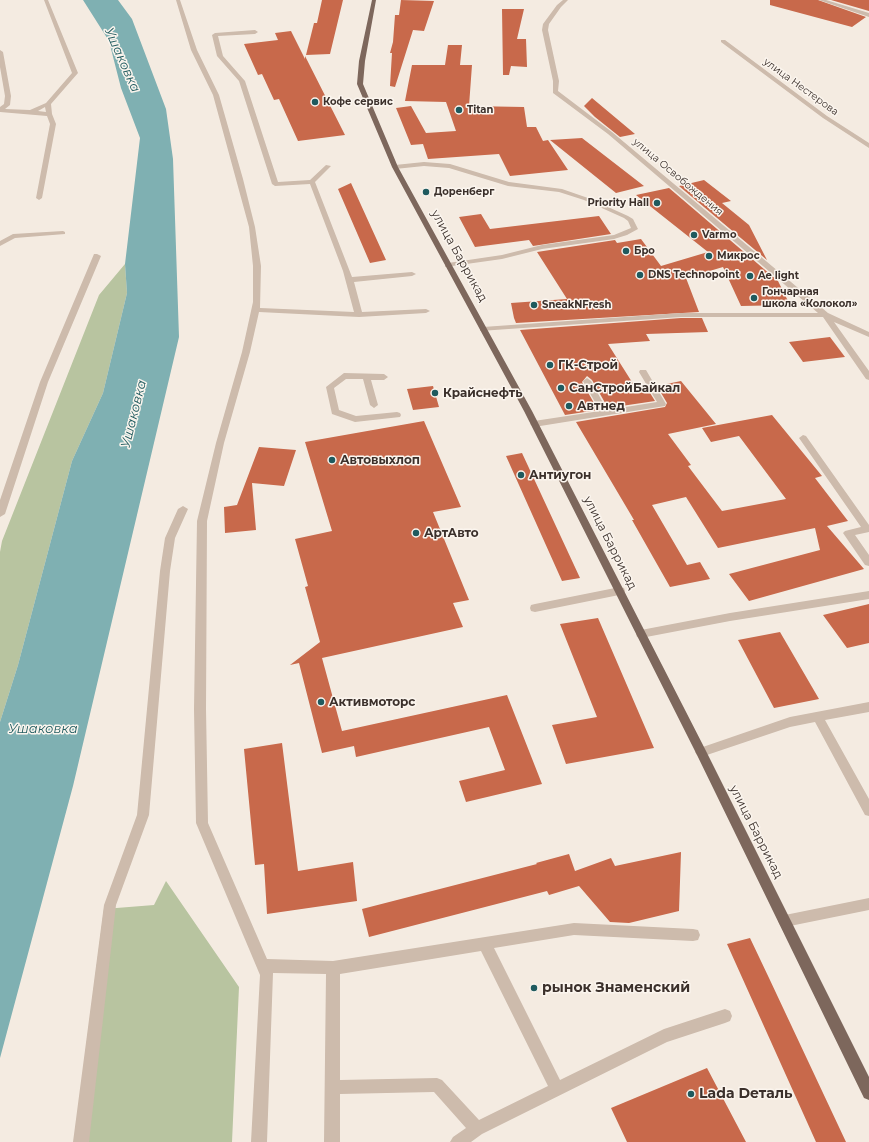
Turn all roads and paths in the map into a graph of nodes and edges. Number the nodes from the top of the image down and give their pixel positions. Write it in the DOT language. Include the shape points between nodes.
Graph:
graph roads {
  1 [pos="46,0"];
  2 [pos="178,0"];
  3 [pos="566,0"];
  4 [pos="822,0"];
  5 [pos="372,1"];
  6 [pos="869,15"];
  7 [pos="255,32"];
  8 [pos="723,41"];
  9 [pos="0,52"];
  10 [pos="48,104"];
  11 [pos="0,110"];
  12 [pos="31,112"];
  13 [pos="50,114"];
  14 [pos="869,146"];
  15 [pos="328,166"];
  16 [pos="395,167"];
  17 [pos="312,182"];
  18 [pos="39,198"];
  19 [pos="63,233"];
  20 [pos="0,244"];
  21 [pos="97,256"];
  22 [pos="448,265"];
  23 [pos="412,274"];
  24 [pos="349,280"];
  25 [pos="255,310"];
  26 [pos="426,311"];
  27 [pos="359,315"];
  28 [pos="825,316"];
  29 [pos="483,328"];
  30 [pos="869,335"];
  31 [pos="643,372"];
  32 [pos="384,376"];
  33 [pos="869,376"];
  34 [pos="366,377"];
  35 [pos="587,381"];
  36 [pos="374,405"];
  37 [pos="606,413"];
  38 [pos="397,415"];
  39 [pos="534,424"];
  40 [pos="803,438"];
  41 [pos="183,509"];
  42 [pos="0,514"];
  43 [pos="869,562"];
  44 [pos="620,591"];
  45 [pos="869,595"];
  46 [pos="535,608"];
  47 [pos="641,634"];
  48 [pos="869,707"];
  49 [pos="818,716"];
  50 [pos="701,752"];
  51 [pos="869,811"];
  52 [pos="869,904"];
  53 [pos="785,921"];
  54 [pos="693,935"];
  55 [pos="484,943"];
  56 [pos="263,966"];
  57 [pos="333,968"];
  58 [pos="725,1016"];
  59 [pos="332,1087"];
  60 [pos="557,1089"];
  61 [pos="869,1093"];
  62 [pos="477,1129"];
  63 [pos="82,1142"];
  64 [pos="259,1142"];
  65 [pos="332,1142"];
  66 [pos="458,1142"];
  1 -- 10 [label="street" via="74,73"];
  2 -- 25 [label="street" via="194,50 216,95 252,227 257,266"];
  3 -- 28 [label="street, улица Освобождения" via="546,24 545,30 556,81 555,92 610,133"];
  4 -- 6 [label="street"];
  5 -- 16 [label="main road, улица Баррикад" via="360,84"];
  7 -- 17 [label="street" via="215,35 220,56 242,81 275,184"];
  8 -- 14 [label="street, улица Нестерова" via="825,117"];
  9 -- 11 [label="street" via="8,96 7,105"];
  10 -- 12 [label="street"];
  10 -- 13 [label="street"];
  11 -- 12 [label="street"];
  12 -- 13 [label="street"];
  13 -- 18 [label="street" via="53,124"];
  15 -- 17 [label="street"];
  16 -- 22 [label="main road, улица Баррикад"];
  16 -- 22 [label="street" via="424,164 450,166 508,184 560,190 626,217 635,228 614,237 542,247 502,257"];
  17 -- 24 [label="street"];
  19 -- 20 [label="street" via="13,236"];
  21 -- 42 [label="street" via="44,382"];
  22 -- 29 [label="main road, улица Баррикад"];
  23 -- 24 [label="street"];
  24 -- 27 [label="street"];
  25 -- 27 [label="street"];
  25 -- 56 [label="street" via="202,521 200,709 202,823"];
  26 -- 27 [label="street"];
  28 -- 29 [label="street" via="681,315"];
  28 -- 30 [label="street, улица Освобождения"];
  28 -- 33 [label="street"];
  29 -- 39 [label="main road, улица Баррикад"];
  31 -- 37 [label="street" via="662,404"];
  32 -- 34 [label="street"];
  34 -- 36 [label="street"];
  34 -- 38 [label="street" via="344,376 330,388 335,412 355,419"];
  35 -- 37 [label="street"];
  37 -- 39 [label="street"];
  39 -- 44 [label="main road, улица Баррикад"];
  40 -- 43 [label="street" via="867,529 848,533"];
  41 -- 63 [label="street" via="170,538 165,571 143,815 110,905"];
  44 -- 46 [label="street"];
  44 -- 47 [label="main road, улица Баррикад"];
  45 -- 47 [label="street"];
  47 -- 50 [label="main road, улица Баррикад"];
  48 -- 49 [label="street"];
  49 -- 50 [label="street" via="790,722"];
  49 -- 51 [label="street"];
  50 -- 53 [label="main road, улица Баррикад"];
  52 -- 53 [label="street"];
  53 -- 61 [label="main road, улица Баррикад"];
  54 -- 55 [label="street" via="574,929"];
  55 -- 57 [label="street"];
  55 -- 60 [label="street"];
  56 -- 57 [label="street"];
  56 -- 64 [label="street" via="267,975"];
  57 -- 59 [label="street"];
  58 -- 60 [label="street" via="664,1036"];
  59 -- 62 [label="street" via="437,1085"];
  59 -- 65 [label="street"];
  60 -- 62 [label="street"];
  62 -- 66 [label="street"];
}
